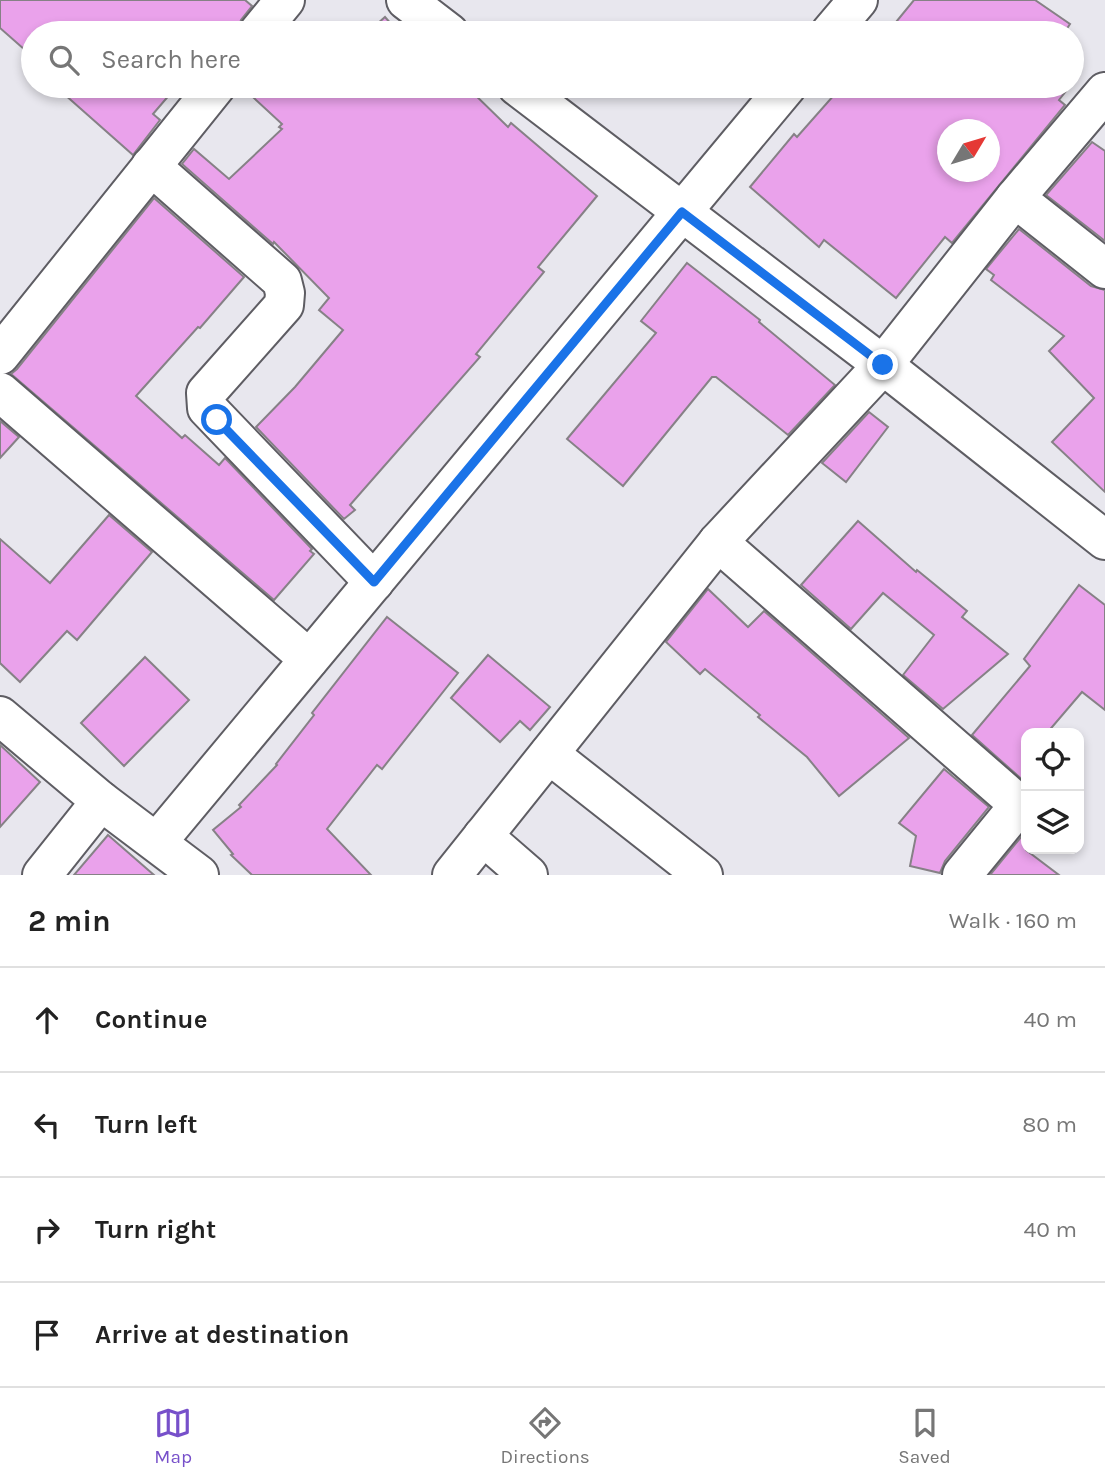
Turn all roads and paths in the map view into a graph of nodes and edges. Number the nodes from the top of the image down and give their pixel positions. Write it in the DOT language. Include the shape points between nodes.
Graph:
graph roads {
  1 [pos="285,0"];
  2 [pos="406,0"];
  3 [pos="858,0"];
  4 [pos="268,21"];
  5 [pos="433,21"];
  6 [pos="840,21"];
  7 [pos="1105,92"];
  8 [pos="206,98"];
  9 [pos="533,98"];
  10 [pos="777,98"];
  11 [pos="151,166"];
  12 [pos="1015,198"];
  13 [pos="682,212"];
  14 [pos="1105,269"];
  15 [pos="0,355"];
  16 [pos="883,365"];
  17 [pos="0,392"];
  18 [pos="1105,540"];
  19 [pos="718,542"];
  20 [pos="374,582"];
  21 [pos="309,659"];
  22 [pos="0,716"];
  23 [pos="549,754"];
  24 [pos="101,801"];
  25 [pos="483,836"];
  26 [pos="157,842"];
  27 [pos="42,875"];
  28 [pos="199,875"];
  29 [pos="452,875"];
  30 [pos="528,875"];
  31 [pos="703,875"];
  32 [pos="962,875"];
  1 -- 4 [label="street"];
  2 -- 5 [label="street"];
  3 -- 6 [label="street"];
  7 -- 12 [label="street"];
  8 -- 11 [label="street"];
  9 -- 13 [label="street"];
  10 -- 13 [label="street"];
  11 -- 15 [label="street"];
  11 -- 20 [label="street" via="282,281 284,305 206,393 207,408"];
  12 -- 14 [label="street"];
  12 -- 16 [label="street"];
  13 -- 16 [label="street"];
  13 -- 20 [label="street"];
  16 -- 18 [label="street"];
  16 -- 19 [label="street"];
  17 -- 21 [label="street"];
  19 -- 23 [label="street"];
  19 -- 32 [label="street" via="1008,795 1014,805 1012,816"];
  20 -- 21 [label="street"];
  21 -- 26 [label="street"];
  22 -- 24 [label="street"];
  23 -- 25 [label="street"];
  23 -- 31 [label="street"];
  24 -- 26 [label="street"];
  24 -- 27 [label="street"];
  25 -- 29 [label="street"];
  25 -- 30 [label="street"];
  26 -- 28 [label="street"];
}
